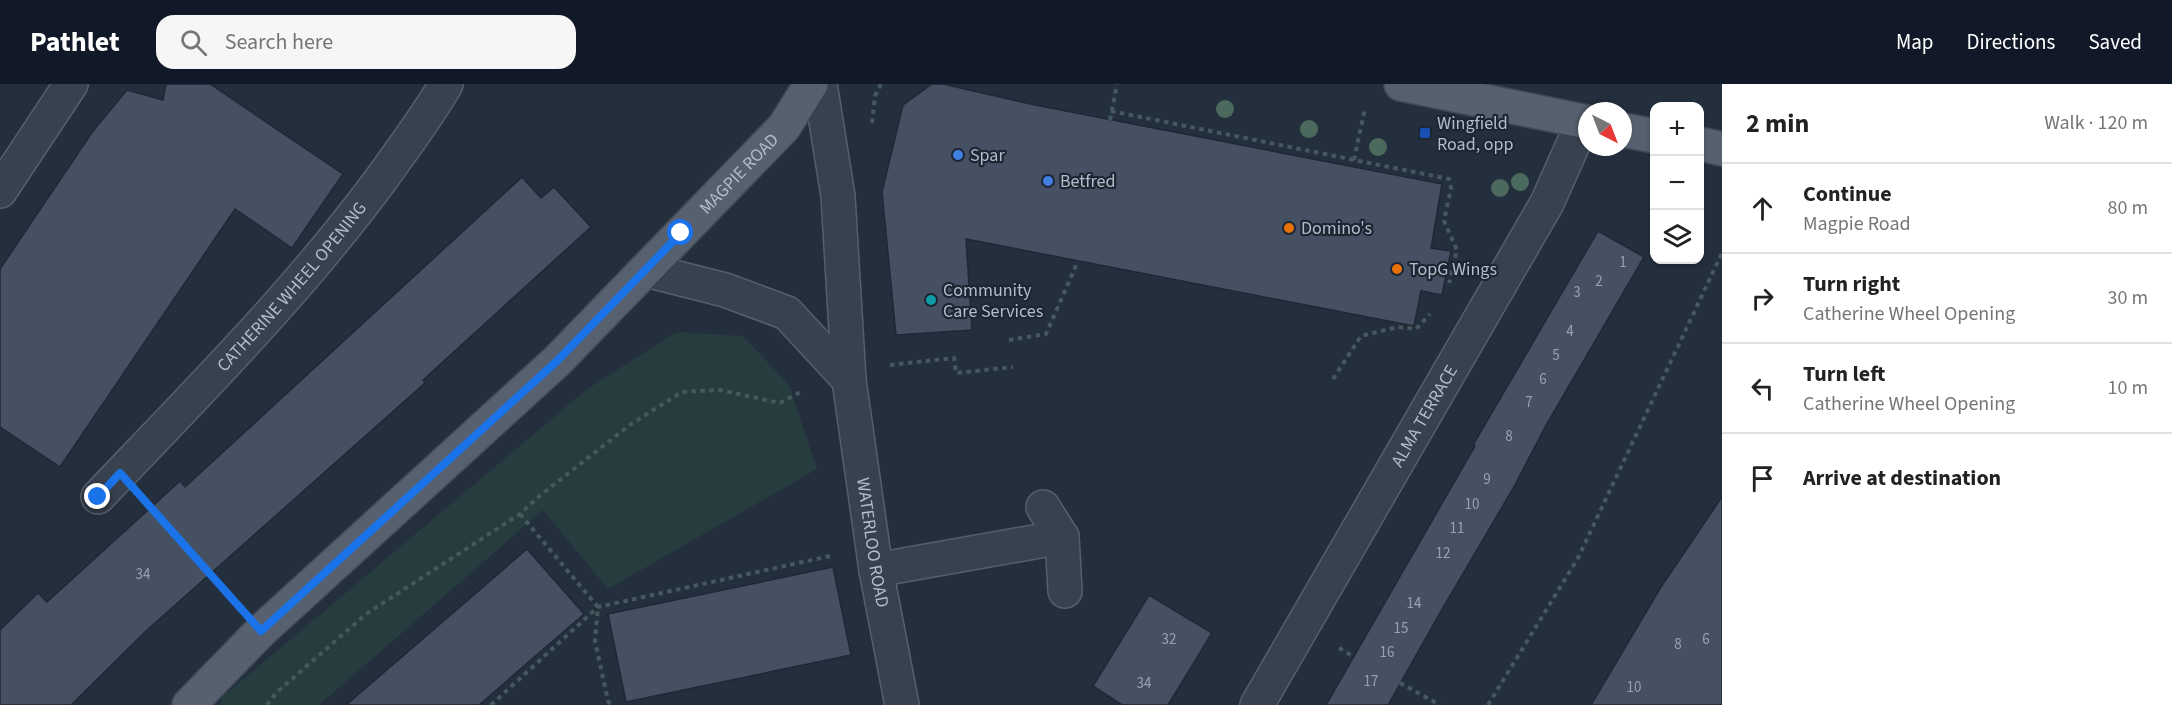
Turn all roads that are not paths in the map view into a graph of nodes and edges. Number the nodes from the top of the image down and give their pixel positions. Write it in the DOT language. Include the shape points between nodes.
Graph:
graph roads {
  1 [pos="71,84"];
  2 [pos="446,84"];
  3 [pos="812,84"];
  4 [pos="820,84"];
  5 [pos="1401,84"];
  6 [pos="1578,121"];
  7 [pos="1632,132"];
  8 [pos="1650,135"];
  9 [pos="1578,137"];
  10 [pos="1704,145"];
  11 [pos="1722,149"];
  12 [pos="0,191"];
  13 [pos="646,270"];
  14 [pos="849,375"];
  15 [pos="98,497"];
  16 [pos="1043,507"];
  17 [pos="1062,537"];
  18 [pos="876,570"];
  19 [pos="1065,591"];
  20 [pos="189,705"];
  21 [pos="902,705"];
  22 [pos="1257,705"];
  1 -- 12 [label="street"];
  2 -- 15 [label="street, CATHERINE WHEEL OPENING" via="432,110 307,273"];
  3 -- 13 [label="main road, MAGPIE ROAD" via="784,127"];
  4 -- 14 [label="street, WATERLOO ROAD" via="838,196"];
  5 -- 6 [label="main road"];
  7 -- 8 [label="main road"];
  9 -- 22 [label="street, ALMA TERRACE" via="1547,203"];
  10 -- 11 [label="main road"];
  13 -- 14 [label="street" via="725,290 787,314"];
  13 -- 20 [label="main road, MAGPIE ROAD" via="557,361 261,631"];
  14 -- 18 [label="street, WATERLOO ROAD"];
  16 -- 17 [label="street"];
  17 -- 18 [label="street"];
  17 -- 19 [label="street"];
  18 -- 21 [label="street, WATERLOO ROAD"];
}
